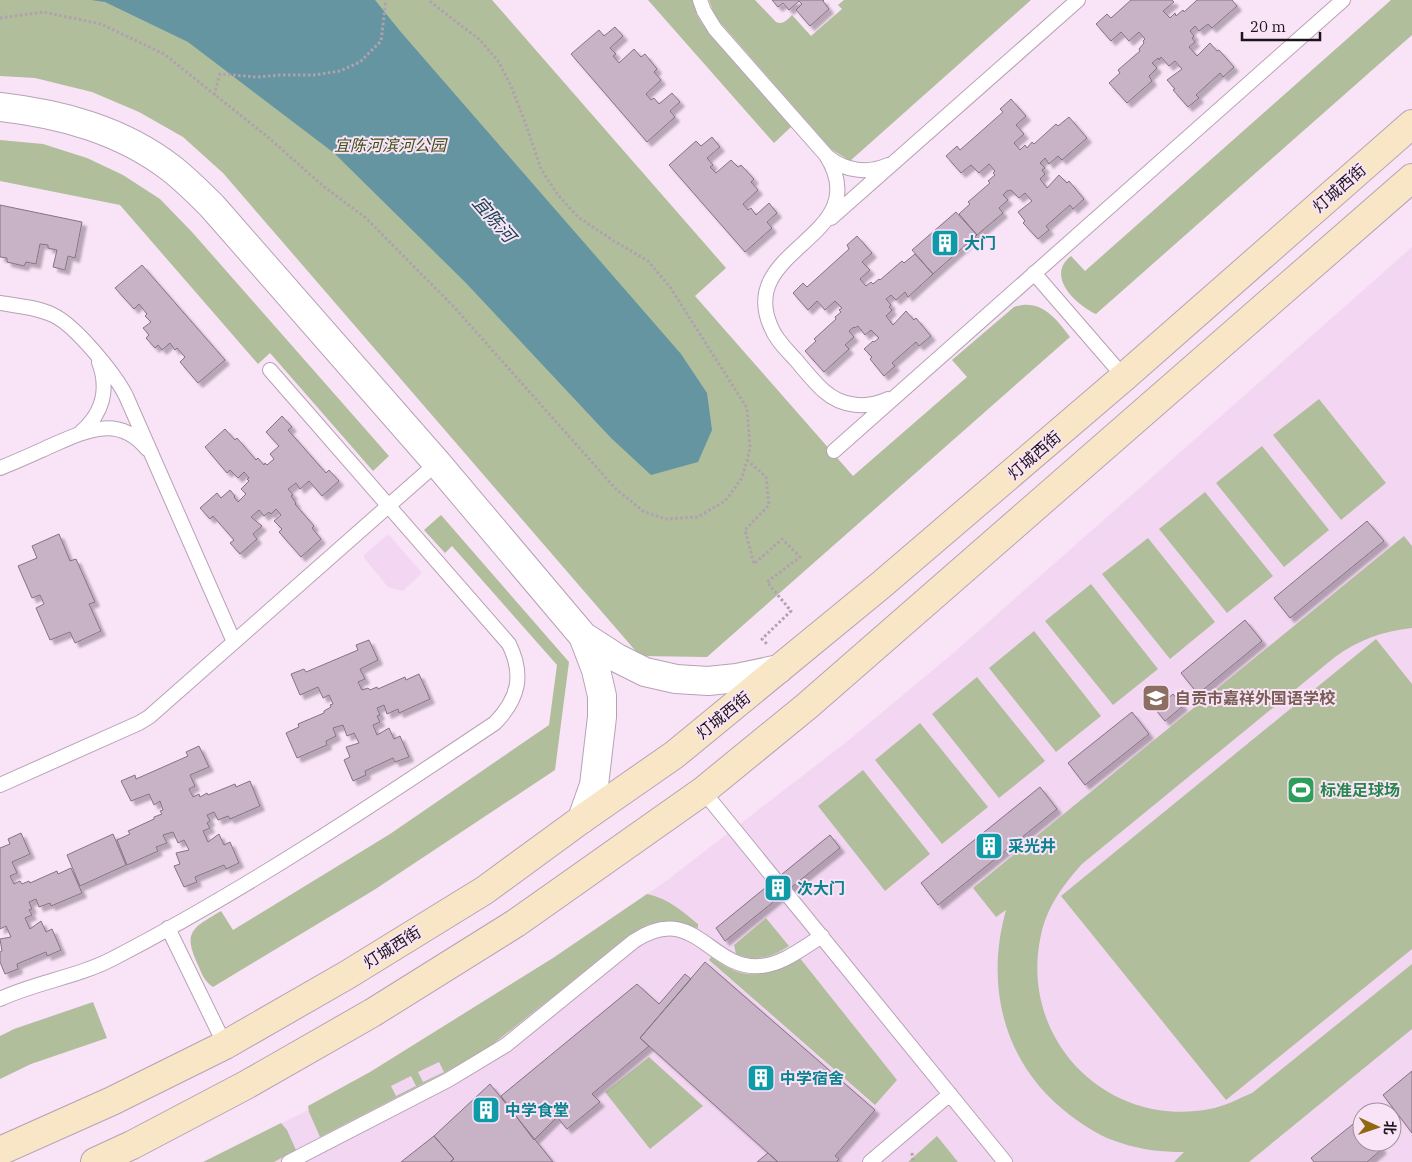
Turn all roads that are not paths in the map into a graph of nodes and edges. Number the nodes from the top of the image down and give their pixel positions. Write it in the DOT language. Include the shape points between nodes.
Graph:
graph roads {
  1 [pos="700,0"];
  2 [pos="1078,0"];
  3 [pos="1343,0"];
  4 [pos="0,107"];
  5 [pos="1412,124"];
  6 [pos="826,155"];
  7 [pos="896,161"];
  8 [pos="1412,178"];
  9 [pos="819,229"];
  10 [pos="1034,274"];
  11 [pos="0,303"];
  12 [pos="95,354"];
  13 [pos="270,370"];
  14 [pos="1124,377"];
  15 [pos="898,393"];
  16 [pos="79,434"];
  17 [pos="834,451"];
  18 [pos="152,454"];
  19 [pos="437,463"];
  20 [pos="0,468"];
  21 [pos="388,506"];
  22 [pos="583,636"];
  23 [pos="234,642"];
  24 [pos="782,667"];
  25 [pos="0,785"];
  26 [pos="704,791"];
  27 [pos="582,819"];
  28 [pos="168,928"];
  29 [pos="822,936"];
  30 [pos="0,1000"];
  31 [pos="225,1045"];
  32 [pos="950,1094"];
  33 [pos="0,1152"];
  34 [pos="95,1162"];
  35 [pos="289,1162"];
  36 [pos="870,1162"];
  37 [pos="1005,1162"];
  1 -- 6 [label="lane" via="715,29"];
  2 -- 7 [label="lane"];
  3 -- 10 [label="lane"];
  4 -- 19 [label="street" via="37,111 88,124 128,141 172,169 212,206"];
  5 -- 14 [label="street, 灯城西街"];
  6 -- 7 [label="lane" via="841,166 857,170 874,170"];
  6 -- 9 [label="lane" via="835,174 837,194 830,215"];
  7 -- 9 [label="lane"];
  8 -- 26 [label="street" via="806,706"];
  9 -- 15 [label="lane" via="782,262 770,279 766,308 771,327 819,387 833,398 864,406 883,402"];
  10 -- 14 [label="lane"];
  10 -- 15 [label="lane"];
  11 -- 12 [label="lane" via="53,314 71,327"];
  12 -- 16 [label="lane" via="104,380 102,404 93,421"];
  12 -- 18 [label="lane" via="121,386"];
  13 -- 21 [label="lane"];
  14 -- 24 [label="street, 灯城西街"];
  15 -- 17 [label="lane"];
  16 -- 18 [label="lane" via="102,428 126,432"];
  16 -- 20 [label="lane"];
  18 -- 23 [label="lane"];
  19 -- 21 [label="lane"];
  19 -- 22 [label="street"];
  21 -- 23 [label="lane"];
  21 -- 28 [label="lane" via="509,644 517,665 517,688 513,700 495,723 380,800"];
  22 -- 24 [label="street" via="644,672 676,679 708,681 737,678"];
  22 -- 27 [label="street" via="596,670 602,696 602,717 594,785"];
  23 -- 25 [label="lane" via="149,717"];
  24 -- 27 [label="street, 灯城西街" via="674,755"];
  26 -- 29 [label="lane"];
  26 -- 34 [label="street" via="516,923 372,1013 246,1085 132,1146"];
  27 -- 31 [label="street, 灯城西街" via="485,890"];
  28 -- 30 [label="lane" via="108,961"];
  28 -- 31 [label="lane"];
  29 -- 32 [label="lane"];
  29 -- 35 [label="lane" via="772,964 759,967 729,959 689,932 677,929 649,932 506,1045 448,1080"];
  31 -- 33 [label="street, 灯城西街"];
  32 -- 36 [label="lane"];
  32 -- 37 [label="lane"];
}
